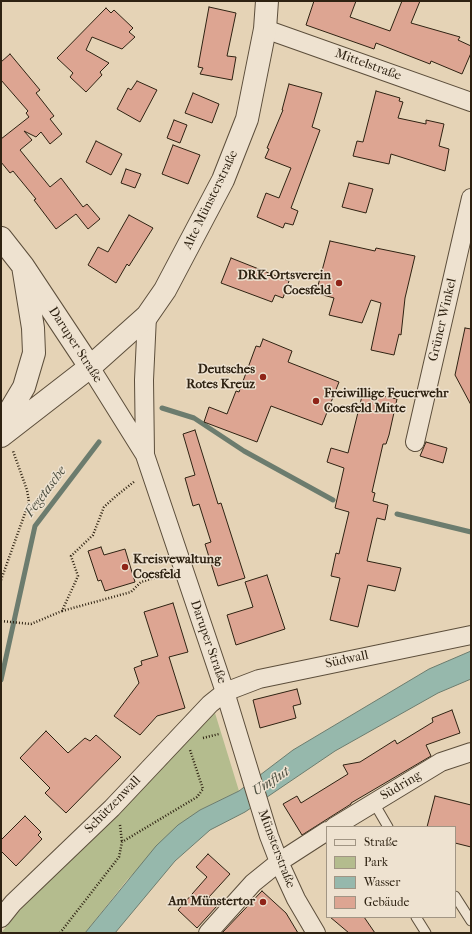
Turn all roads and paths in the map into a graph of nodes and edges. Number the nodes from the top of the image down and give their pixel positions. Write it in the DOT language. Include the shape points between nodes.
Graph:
graph roads {
  1 [pos="267,1"];
  2 [pos="265,29"];
  3 [pos="471,102"];
  4 [pos="471,198"];
  5 [pos="1,238"];
  6 [pos="22,266"];
  7 [pos="147,316"];
  8 [pos="90,367"];
  9 [pos="3,431"];
  10 [pos="415,442"];
  11 [pos="145,455"];
  12 [pos="126,487"];
  13 [pos="183,570"];
  14 [pos="1,580"];
  15 [pos="62,611"];
  16 [pos="1,621"];
  17 [pos="471,634"];
  18 [pos="225,692"];
  19 [pos="237,730"];
  20 [pos="184,738"];
  21 [pos="471,752"];
  22 [pos="374,803"];
  23 [pos="336,826"];
  24 [pos="387,826"];
  25 [pos="326,833"];
  26 [pos="279,862"];
  27 [pos="456,898"];
  28 [pos="1,918"];
  29 [pos="417,918"];
  30 [pos="471,921"];
  31 [pos="60,933"];
  32 [pos="208,933"];
  33 [pos="316,933"];
  34 [pos="426,933"];
  1 -- 2 [label="street, Alte Münsterstraße"];
  2 -- 3 [label="street, Mittelstraße"];
  2 -- 7 [label="street, Alte Münsterstraße" via="247,119 224,180 166,290"];
  4 -- 10 [label="street, Grüner Winkel"];
  5 -- 6 [label="street, Daruper Straße"];
  6 -- 8 [label="street, Daruper Straße"];
  6 -- 9 [label="street" via="33,328 34,353 24,387"];
  7 -- 8 [label="street, Alte Münsterstraße"];
  7 -- 11 [label="street, Daruper Straße" via="144,380"];
  8 -- 9 [label="street, Alte Münsterstraße"];
  8 -- 11 [label="street, Daruper Straße"];
  9 -- 14 [label="path" via="27,490 29,502"];
  11 -- 13 [label="street, Daruper Straße"];
  12 -- 15 [label="path" via="104,507 94,535 71,556 78,576"];
  13 -- 15 [label="path" via="141,582 131,592"];
  13 -- 18 [label="street, Daruper Straße"];
  15 -- 16 [label="path" via="32,624"];
  17 -- 18 [label="street, Südwall" via="259,679"];
  18 -- 19 [label="street, Münsterstraße"];
  18 -- 20 [label="street, Schützenwall"];
  19 -- 20 [label="path" via="193,740"];
  19 -- 26 [label="street, Münsterstraße" via="248,772"];
  20 -- 28 [label="street, Schützenwall" via="13,903"];
  20 -- 31 [label="path" via="203,789 197,797 122,842 119,858"];
  21 -- 22 [label="street, Südring" via="441,762"];
  22 -- 23 [label="street, Südring"];
  22 -- 24 [label="lane"];
  25 -- 26 [label="street"];
  26 -- 32 [label="street" via="253,883"];
  26 -- 33 [label="street, Münsterstraße" via="296,899"];
  27 -- 30 [label="lane"];
  29 -- 34 [label="lane"];
}
